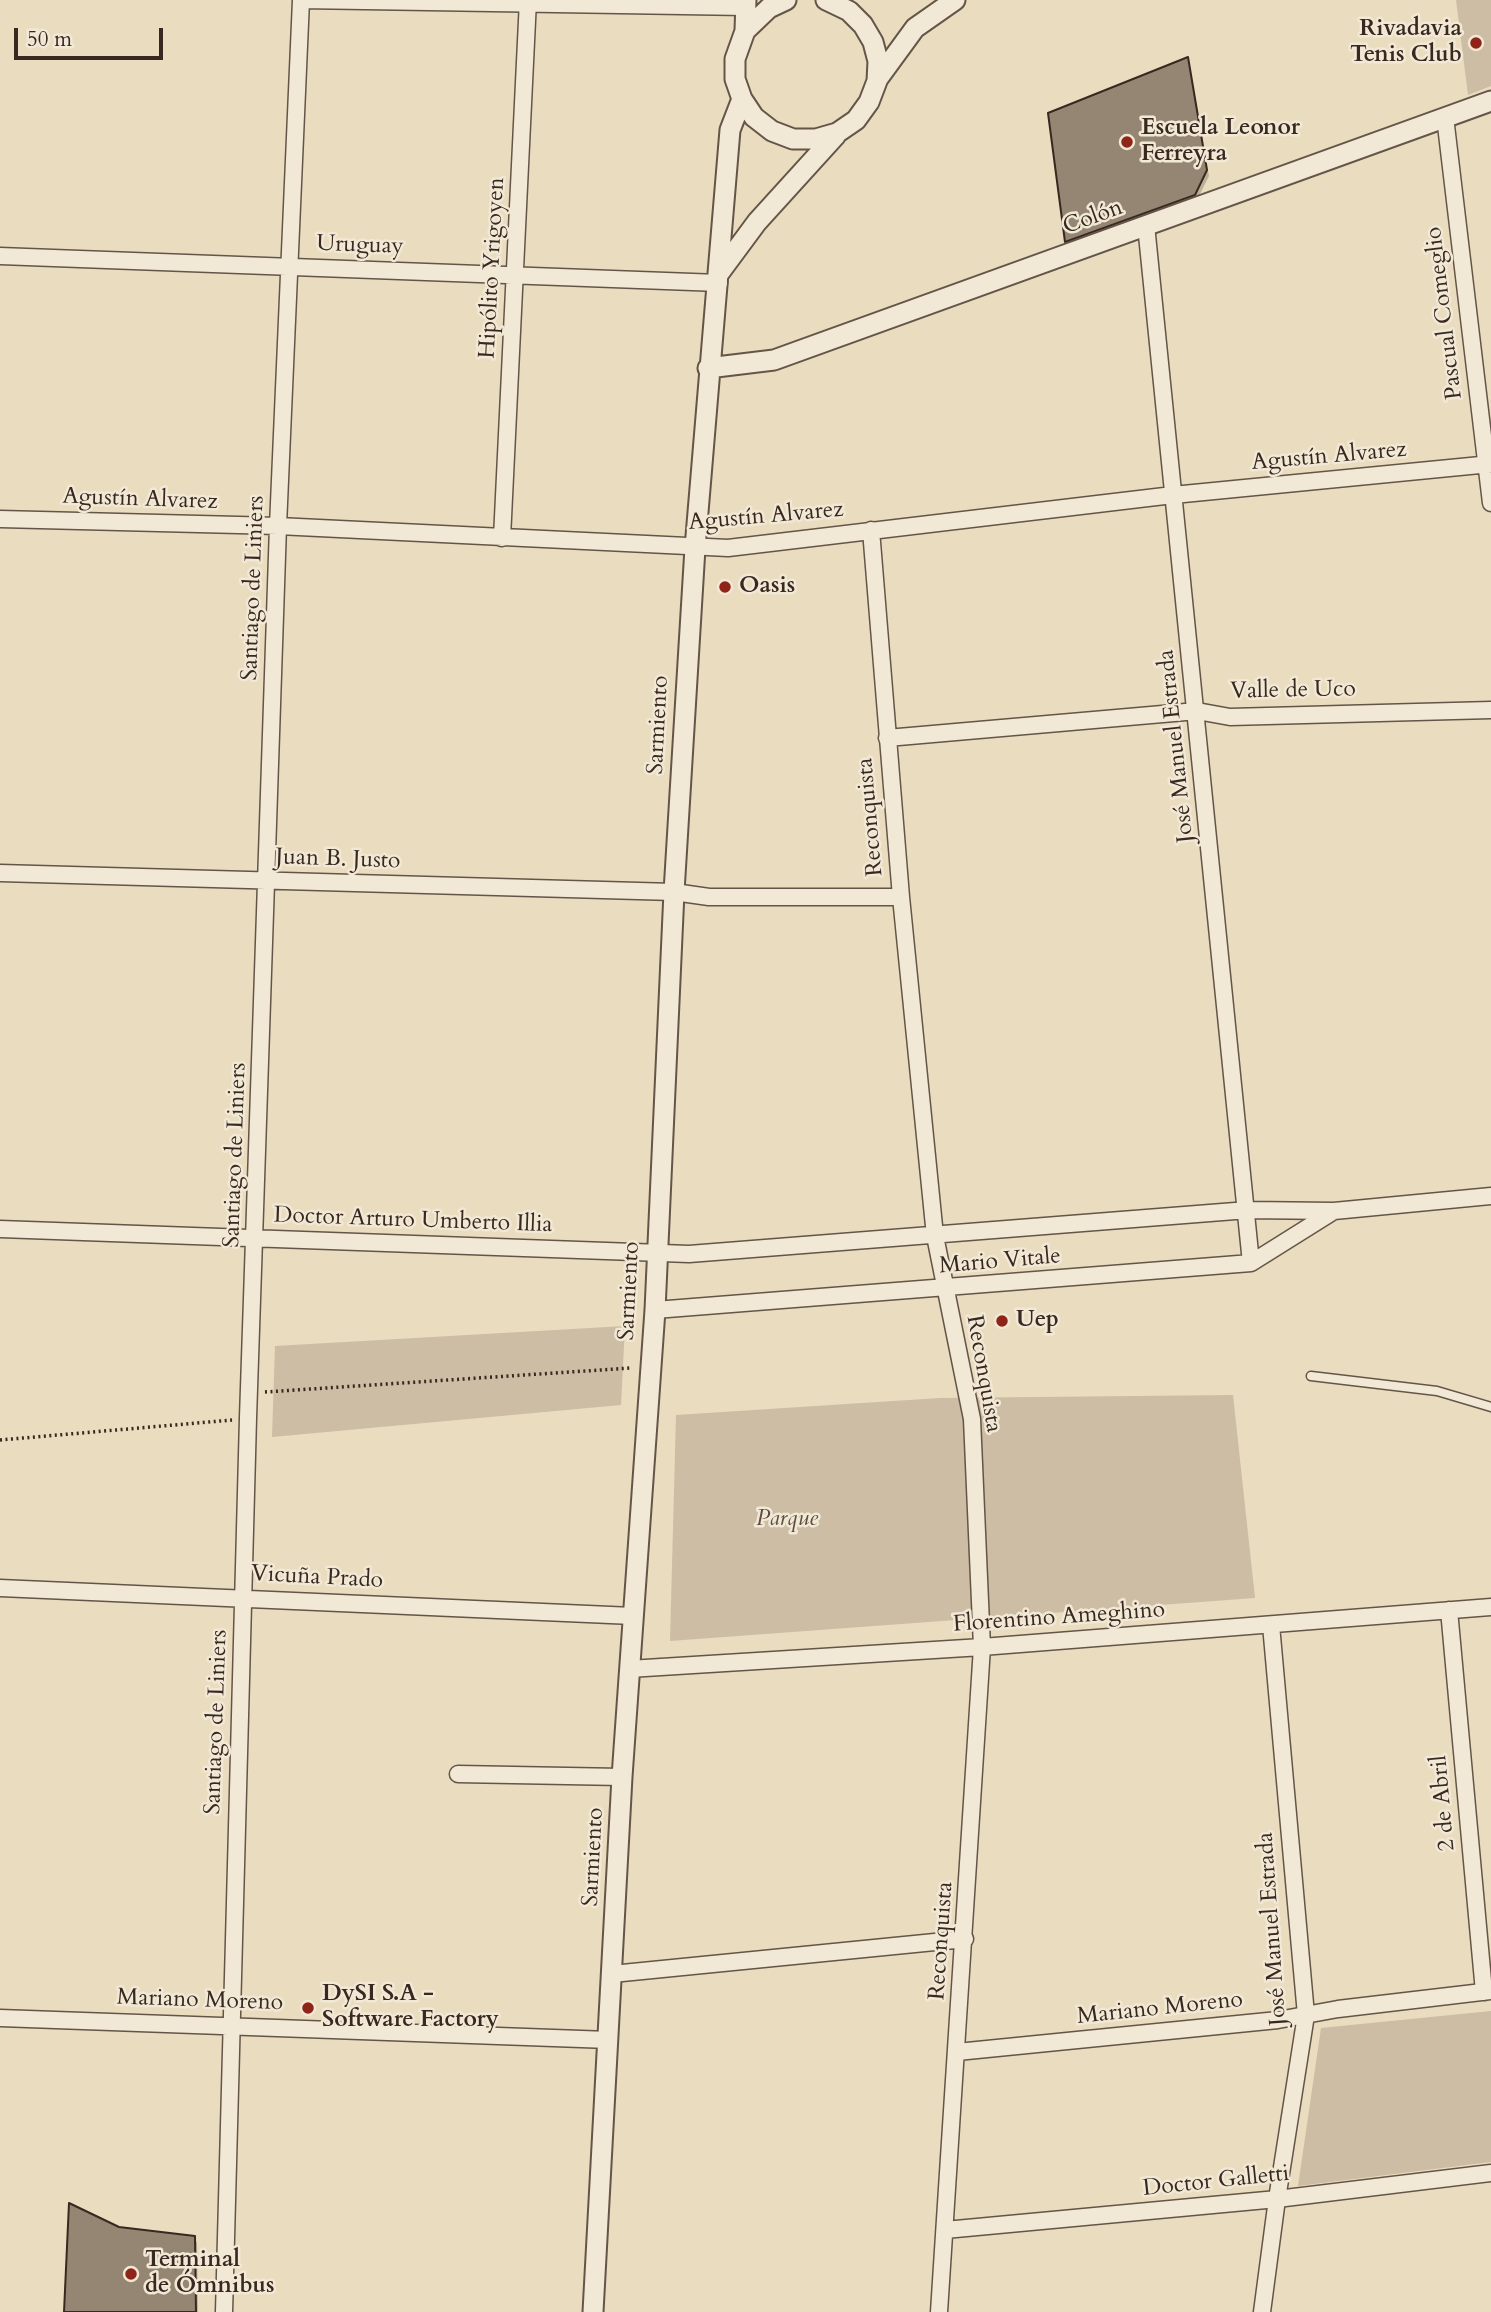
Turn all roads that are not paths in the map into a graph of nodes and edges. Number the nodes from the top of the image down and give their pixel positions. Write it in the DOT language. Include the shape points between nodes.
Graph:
graph roads {
  1 [pos="300,0"];
  2 [pos="786,0"];
  3 [pos="955,0"];
  4 [pos="833,1"];
  5 [pos="528,2"];
  6 [pos="746,3"];
  7 [pos="745,31"];
  8 [pos="877,81"];
  9 [pos="741,99"];
  10 [pos="1491,101"];
  11 [pos="1445,117"];
  12 [pos="837,132"];
  13 [pos="1146,225"];
  14 [pos="0,257"];
  15 [pos="291,266"];
  16 [pos="515,273"];
  17 [pos="719,278"];
  18 [pos="708,368"];
  19 [pos="1488,464"];
  20 [pos="1173,495"];
  21 [pos="1491,503"];
  22 [pos="0,519"];
  23 [pos="278,526"];
  24 [pos="871,530"];
  25 [pos="502,538"];
  26 [pos="695,548"];
  27 [pos="1491,710"];
  28 [pos="1196,711"];
  29 [pos="887,738"];
  30 [pos="0,873"];
  31 [pos="267,881"];
  32 [pos="674,892"];
  33 [pos="901,897"];
  34 [pos="1491,1196"];
  35 [pos="1248,1210"];
  36 [pos="1334,1211"];
  37 [pos="0,1229"];
  38 [pos="935,1236"];
  39 [pos="257,1238"];
  40 [pos="656,1252"];
  41 [pos="1251,1264"];
  42 [pos="945,1290"];
  43 [pos="655,1310"];
  44 [pos="1311,1376"];
  45 [pos="1491,1407"];
  46 [pos="0,1588"];
  47 [pos="243,1597"];
  48 [pos="1491,1607"];
  49 [pos="1450,1610"];
  50 [pos="633,1616"];
  51 [pos="1272,1625"];
  52 [pos="982,1647"];
  53 [pos="629,1669"];
  54 [pos="458,1773"];
  55 [pos="622,1777"];
  56 [pos="965,1939"];
  57 [pos="612,1974"];
  58 [pos="1487,1991"];
  59 [pos="1306,2015"];
  60 [pos="0,2018"];
  61 [pos="231,2025"];
  62 [pos="609,2040"];
  63 [pos="957,2052"];
  64 [pos="1491,2173"];
  65 [pos="1277,2199"];
  66 [pos="945,2230"];
  67 [pos="224,2312"];
  68 [pos="593,2312"];
  69 [pos="939,2312"];
  70 [pos="1262,2312"];
  1 -- 5 [label="street"];
  1 -- 15 [label="street, Santiago de Liniers"];
  2 -- 7 [label="street" via="769,8"];
  3 -- 8 [label="street" via="915,28"];
  4 -- 8 [label="street" via="868,33 878,61"];
  5 -- 6 [label="street"];
  5 -- 16 [label="street, Hipólito Yrigoyen"];
  6 -- 7 [label="street"];
  7 -- 9 [label="street" via="735,59"];
  8 -- 12 [label="street, Sarmiento" via="856,120"];
  9 -- 12 [label="street" via="754,117 782,135 816,139"];
  9 -- 17 [label="street, Sarmiento" via="730,130"];
  10 -- 11 [label="street, Colón"];
  11 -- 13 [label="street, Colón"];
  11 -- 19 [label="street, Pascual Comeglio"];
  12 -- 17 [label="street, Sarmiento" via="757,222"];
  13 -- 18 [label="street, Colón" via="774,360"];
  13 -- 20 [label="street, José Manuel Estrada"];
  14 -- 15 [label="street, Uruguay"];
  15 -- 16 [label="street, Uruguay"];
  15 -- 23 [label="street, Santiago de Liniers"];
  16 -- 17 [label="street, Uruguay"];
  16 -- 25 [label="street, Hipólito Yrigoyen"];
  17 -- 18 [label="street, Sarmiento"];
  18 -- 26 [label="street, Sarmiento"];
  19 -- 20 [label="street, Agustín Alvarez"];
  19 -- 21 [label="street, Pascual Comeglio"];
  20 -- 24 [label="street, Agustín Alvarez"];
  20 -- 28 [label="street, José Manuel Estrada"];
  22 -- 23 [label="street, Agustín Alvarez"];
  23 -- 25 [label="street, Agustín Alvarez"];
  23 -- 31 [label="street, Santiago de Liniers"];
  24 -- 26 [label="street, Agustín Alvarez"];
  24 -- 29 [label="street, Reconquista"];
  25 -- 26 [label="street, Agustín Alvarez"];
  26 -- 32 [label="street, Sarmiento"];
  27 -- 28 [label="street, Valle de Uco" via="1230,717"];
  28 -- 29 [label="street, Valle de Uco"];
  28 -- 35 [label="street, José Manuel Estrada"];
  29 -- 33 [label="street, Reconquista"];
  30 -- 31 [label="street, Juan B. Justo"];
  31 -- 32 [label="street, Juan B. Justo"];
  31 -- 39 [label="street, Santiago de Liniers"];
  32 -- 33 [label="street, Juan B. Justo" via="709,897"];
  32 -- 40 [label="street, Sarmiento"];
  33 -- 38 [label="street, Reconquista"];
  34 -- 36 [label="street, Mario Vitale"];
  35 -- 36 [label="street, Mario Vitale"];
  35 -- 38 [label="street, Mario Vitale"];
  35 -- 41 [label="street, José Manuel Estrada"];
  36 -- 41 [label="street, Mario Vitale"];
  37 -- 39 [label="street, Doctor Arturo Umberto Illia"];
  38 -- 40 [label="street, Mario Vitale" via="690,1254"];
  38 -- 42 [label="street, Reconquista"];
  39 -- 40 [label="street, Doctor Arturo Umberto Illia"];
  39 -- 47 [label="street, Santiago de Liniers"];
  40 -- 43 [label="street, Sarmiento"];
  41 -- 42 [label="street, Mario Vitale"];
  42 -- 43 [label="street, Mario Vitale"];
  42 -- 52 [label="street, Reconquista" via="972,1419"];
  43 -- 50 [label="street, Sarmiento"];
  44 -- 45 [label="lane" via="1437,1391"];
  46 -- 47 [label="street, Vicuña Prado"];
  47 -- 50 [label="street, Vicuña Prado"];
  47 -- 61 [label="street, Santiago de Liniers"];
  48 -- 49 [label="street, Florentino Ameghino"];
  49 -- 51 [label="street, Florentino Ameghino"];
  49 -- 58 [label="street, 2 de Abril"];
  50 -- 53 [label="street, Sarmiento"];
  51 -- 52 [label="street, Florentino Ameghino"];
  51 -- 59 [label="street, José Manuel Estrada"];
  52 -- 53 [label="street, Florentino Ameghino"];
  52 -- 56 [label="street, Reconquista"];
  53 -- 55 [label="street, Sarmiento"];
  54 -- 55 [label="street"];
  55 -- 57 [label="street, Sarmiento"];
  56 -- 57 [label="street"];
  56 -- 63 [label="street, Reconquista"];
  57 -- 62 [label="street, Sarmiento"];
  58 -- 59 [label="street, Mariano Moreno"];
  59 -- 63 [label="street, Mariano Moreno"];
  59 -- 65 [label="street, José Manuel Estrada"];
  60 -- 61 [label="street, Mariano Moreno"];
  61 -- 62 [label="street, Mariano Moreno"];
  61 -- 67 [label="street, Santiago de Liniers"];
  62 -- 68 [label="street, Sarmiento"];
  63 -- 66 [label="street, Reconquista"];
  64 -- 65 [label="street, Doctor Galletti"];
  65 -- 66 [label="street, Doctor Galletti"];
  65 -- 70 [label="street, José Manuel Estrada"];
  66 -- 69 [label="street, Reconquista"];
}
